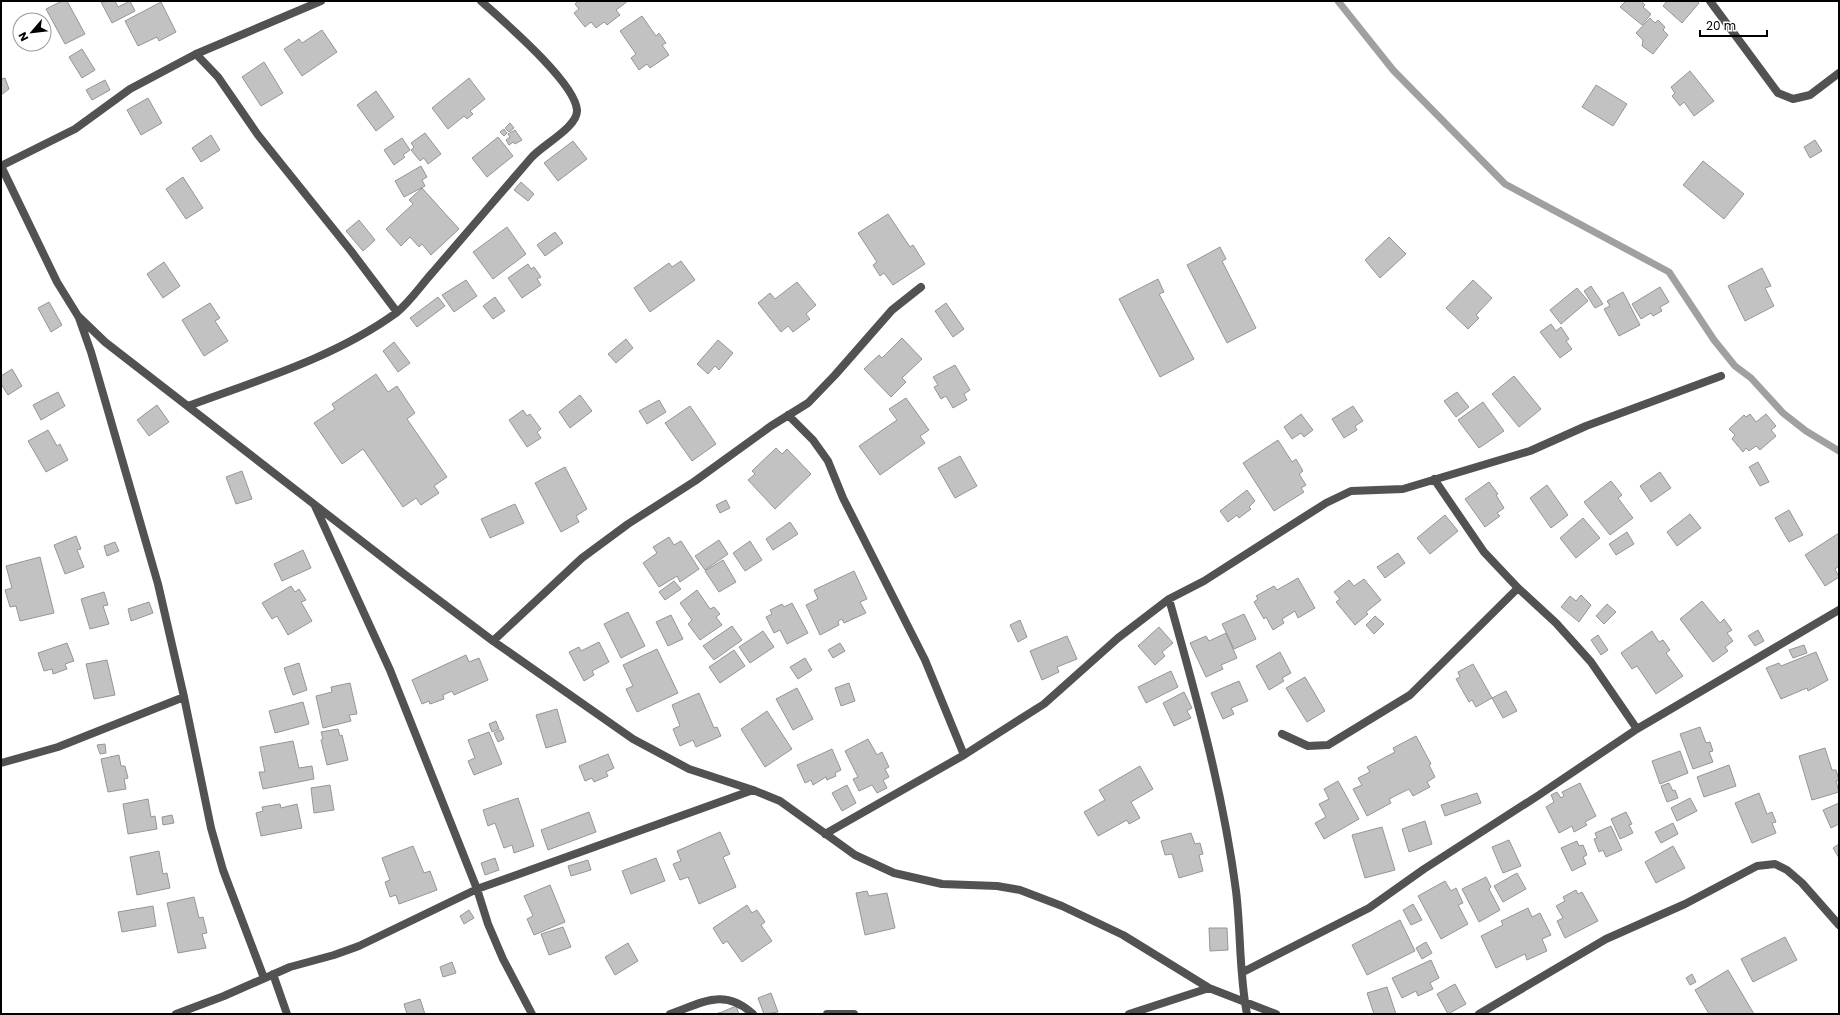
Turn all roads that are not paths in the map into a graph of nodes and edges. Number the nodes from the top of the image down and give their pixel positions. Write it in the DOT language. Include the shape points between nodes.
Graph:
graph roads {
  1 [pos="321,1"];
  2 [pos="481,1"];
  3 [pos="1710,1"];
  4 [pos="196,54"];
  5 [pos="1839,73"];
  6 [pos="921,287"];
  7 [pos="397,312"];
  8 [pos="78,316"];
  9 [pos="1721,376"];
  10 [pos="188,406"];
  11 [pos="788,415"];
  12 [pos="1434,479"];
  13 [pos="314,503"];
  14 [pos="1518,588"];
  15 [pos="1169,599"];
  16 [pos="1839,610"];
  17 [pos="493,641"];
  18 [pos="184,697"];
  19 [pos="1637,729"];
  20 [pos="1282,734"];
  21 [pos="964,755"];
  22 [pos="1,763"];
  23 [pos="753,790"];
  24 [pos="824,834"];
  25 [pos="477,889"];
  26 [pos="1839,925"];
  27 [pos="1243,972"];
  28 [pos="273,974"];
  29 [pos="264,978"];
  30 [pos="1209,988"];
  31 [pos="1244,1002"];
  32 [pos="176,1014"];
  33 [pos="287,1014"];
  34 [pos="532,1014"];
  35 [pos="670,1014"];
  36 [pos="753,1014"];
  37 [pos="827,1014"];
  38 [pos="854,1014"];
  39 [pos="1129,1014"];
  40 [pos="1247,1014"];
  41 [pos="1276,1014"];
  42 [pos="1479,1014"];
  1 -- 4 [label="street"];
  2 -- 7 [label="street" via="554,70 572,96 577,110 574,122 533,155"];
  3 -- 5 [label="street" via="1778,93 1793,99 1810,95"];
  4 -- 7 [label="street" via="218,77 258,135"];
  4 -- 8 [label="street" via="130,90 75,129 1,166 57,282"];
  6 -- 11 [label="street" via="892,310 808,403"];
  7 -- 10 [label="street" via="366,333 327,353"];
  8 -- 10 [label="street" via="105,342"];
  8 -- 18 [label="street" via="91,352 158,584"];
  9 -- 12 [label="street" via="1586,426 1530,451"];
  10 -- 13 [label="street"];
  11 -- 17 [label="street" via="582,558"];
  11 -- 21 [label="street" via="813,440 828,461 843,498 925,660"];
  12 -- 14 [label="street" via="1484,552"];
  12 -- 15 [label="street" via="1403,489 1351,491 1326,503 1204,581"];
  13 -- 17 [label="street"];
  13 -- 25 [label="street" via="390,670"];
  14 -- 19 [label="street" via="1556,623 1591,662"];
  14 -- 20 [label="street" via="1410,695 1328,745 1308,746"];
  15 -- 21 [label="street" via="1118,638 1044,704"];
  15 -- 27 [label="street" via="1218,787 1236,891"];
  16 -- 19 [label="street"];
  17 -- 23 [label="street" via="633,739 689,769"];
  18 -- 22 [label="street" via="58,747"];
  18 -- 29 [label="street" via="211,828 223,870"];
  19 -- 27 [label="street" via="1369,908"];
  21 -- 24 [label="street"];
  23 -- 24 [label="street" via="780,801"];
  23 -- 25 [label="street"];
  24 -- 30 [label="street" via="855,855 894,873 942,884 997,886 1020,890 1062,906 1123,934"];
  25 -- 28 [label="street" via="360,946"];
  25 -- 34 [label="street" via="503,959"];
  26 -- 42 [label="street" via="1787,870 1775,864 1757,866 1685,904 1606,939"];
  27 -- 31 [label="street"];
  28 -- 29 [label="street"];
  28 -- 33 [label="street"];
  29 -- 32 [label="street"];
  30 -- 31 [label="street"];
  30 -- 39 [label="street"];
  31 -- 40 [label="street"];
  31 -- 41 [label="street"];
  35 -- 36 [label="street" via="722,998 734,1000"];
  37 -- 38 [label="street"];
}
